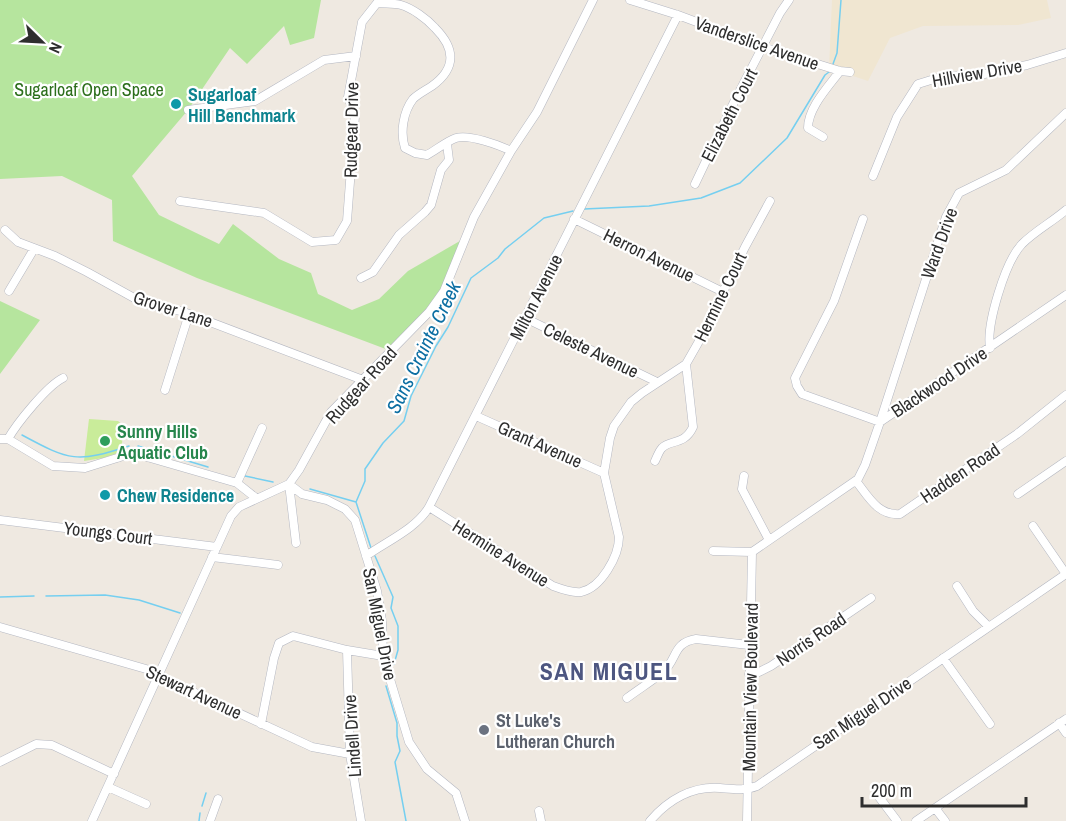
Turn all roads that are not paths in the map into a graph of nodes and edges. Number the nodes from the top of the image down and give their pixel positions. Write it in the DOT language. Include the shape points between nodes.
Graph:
graph roads {
  1 [pos="593,0"];
  2 [pos="630,0"];
  3 [pos="789,0"];
  4 [pos="678,15"];
  5 [pos="764,47"];
  6 [pos="1066,53"];
  7 [pos="356,56"];
  8 [pos="840,72"];
  9 [pos="850,72"];
  10 [pos="188,110"];
  11 [pos="1066,113"];
  12 [pos="823,137"];
  13 [pos="447,144"];
  14 [pos="511,151"];
  15 [pos="873,176"];
  16 [pos="695,184"];
  17 [pos="180,201"];
  18 [pos="771,201"];
  19 [pos="1066,210"];
  20 [pos="574,219"];
  21 [pos="863,219"];
  22 [pos="5,230"];
  23 [pos="34,249"];
  24 [pos="361,278"];
  25 [pos="9,291"];
  26 [pos="723,292"];
  27 [pos="1066,295"];
  28 [pos="189,314"];
  29 [pos="525,318"];
  30 [pos="990,348"];
  31 [pos="686,364"];
  32 [pos="63,378"];
  33 [pos="363,380"];
  34 [pos="657,382"];
  35 [pos="165,390"];
  36 [pos="1066,395"];
  37 [pos="476,416"];
  38 [pos="880,422"];
  39 [pos="262,428"];
  40 [pos="4,439"];
  41 [pos="655,461"];
  42 [pos="1066,461"];
  43 [pos="604,472"];
  44 [pos="744,476"];
  45 [pos="856,481"];
  46 [pos="237,483"];
  47 [pos="289,484"];
  48 [pos="1018,494"];
  49 [pos="256,498"];
  50 [pos="429,507"];
  51 [pos="0,520"];
  52 [pos="1033,525"];
  53 [pos="770,540"];
  54 [pos="296,543"];
  55 [pos="217,547"];
  56 [pos="712,551"];
  57 [pos="752,552"];
  58 [pos="366,556"];
  59 [pos="212,557"];
  60 [pos="278,565"];
  61 [pos="1066,574"];
  62 [pos="957,586"];
  63 [pos="871,598"];
  64 [pos="0,627"];
  65 [pos="989,627"];
  66 [pos="749,645"];
  67 [pos="347,650"];
  68 [pos="383,656"];
  69 [pos="944,658"];
  70 [pos="749,674"];
  71 [pos="158,675"];
  72 [pos="627,698"];
  73 [pos="1063,721"];
  74 [pos="261,724"];
  75 [pos="990,724"];
  76 [pos="1066,733"];
  77 [pos="350,754"];
  78 [pos="0,762"];
  79 [pos="114,774"];
  80 [pos="108,787"];
  81 [pos="749,790"];
  82 [pos="876,793"];
  83 [pos="218,799"];
  84 [pos="146,804"];
  85 [pos="935,808"];
  86 [pos="540,811"];
  87 [pos="92,821"];
  88 [pos="210,821"];
  89 [pos="362,821"];
  90 [pos="465,821"];
  91 [pos="541,821"];
  92 [pos="650,821"];
  93 [pos="747,821"];
  94 [pos="897,821"];
  95 [pos="916,821"];
  96 [pos="945,821"];
  1 -- 14 [label="street, Rudgear Road" via="540,107"];
  2 -- 4 [label="street, Vanderslice Avenue"];
  3 -- 5 [label="street, Elizabeth Court"];
  4 -- 5 [label="street, Vanderslice Avenue"];
  4 -- 20 [label="street, Milton Avenue"];
  5 -- 8 [label="street, Vanderslice Avenue"];
  5 -- 16 [label="street, Elizabeth Court"];
  6 -- 15 [label="street, Hillview Drive" via="975,76 944,76 918,84 897,117"];
  7 -- 10 [label="street" via="324,60 255,101"];
  7 -- 13 [label="street, Rudgear Drive" via="362,22 377,3 401,5 429,21 447,39 451,57 444,75 414,98 408,108 402,139 405,148 427,155"];
  7 -- 17 [label="street, Rudgear Drive" via="348,98 355,116 347,221 336,240 312,242 264,213"];
  8 -- 9 [label="street, Vanderslice Avenue"];
  8 -- 12 [label="street" via="807,121 808,128"];
  11 -- 38 [label="street, Ward Drive" via="1006,170 960,194 955,201 946,216"];
  13 -- 14 [label="street, Rudgear Drive" via="456,138 471,138"];
  13 -- 24 [label="street" via="449,160 441,170 431,205 399,235 373,272"];
  14 -- 33 [label="street, Rudgear Road" via="474,217 444,291 429,312"];
  18 -- 26 [label="street, Hermine Court"];
  19 -- 30 [label="street" via="1029,238 1011,260 988,336"];
  20 -- 26 [label="street, Herron Avenue"];
  20 -- 29 [label="street, Milton Avenue"];
  21 -- 38 [label="street" via="834,301 795,378 802,394"];
  22 -- 23 [label="street, Grover Lane" via="14,240"];
  23 -- 25 [label="street"];
  23 -- 28 [label="street, Grover Lane" via="145,304"];
  26 -- 31 [label="street, Hermine Court"];
  27 -- 30 [label="street, Blackwood Drive"];
  28 -- 33 [label="street, Grover Lane"];
  28 -- 35 [label="street"];
  29 -- 34 [label="street, Celeste Avenue"];
  29 -- 37 [label="street, Milton Avenue"];
  30 -- 38 [label="street, Blackwood Drive"];
  31 -- 34 [label="street, Hermine Court"];
  31 -- 41 [label="street" via="693,427 682,439 662,447"];
  32 -- 40 [label="street"];
  33 -- 47 [label="street, Rudgear Road" via="331,412"];
  34 -- 43 [label="street, Hermine Avenue" via="631,402 614,426"];
  36 -- 45 [label="street, Hadden Road" via="1017,434 900,514 877,508"];
  37 -- 43 [label="street, Grant Avenue"];
  37 -- 50 [label="street, Milton Avenue"];
  38 -- 45 [label="street, Blackwood Drive"];
  39 -- 46 [label="street"];
  40 -- 46 [label="street" via="53,466 85,468 133,453"];
  42 -- 48 [label="street"];
  43 -- 50 [label="street, Hermine Avenue" via="619,544 606,572 581,592 546,582"];
  44 -- 53 [label="street" via="742,489"];
  45 -- 53 [label="street"];
  46 -- 49 [label="street"];
  47 -- 49 [label="street"];
  47 -- 54 [label="street"];
  47 -- 58 [label="street, San Miguel Drive" via="302,494 345,509 355,520"];
  49 -- 55 [label="street" via="231,516"];
  50 -- 58 [label="street, Milton Avenue" via="413,525"];
  51 -- 55 [label="street, Youngs Court"];
  52 -- 61 [label="street"];
  53 -- 57 [label="street"];
  55 -- 59 [label="street"];
  56 -- 57 [label="street"];
  57 -- 66 [label="street, Mountain View Boulevard"];
  58 -- 68 [label="street, San Miguel Drive" via="380,607"];
  59 -- 60 [label="street"];
  59 -- 71 [label="street"];
  61 -- 65 [label="street, San Miguel Drive"];
  62 -- 65 [label="street" via="973,612"];
  63 -- 70 [label="street, Norris Road" via="771,666"];
  64 -- 71 [label="street, Stewart Avenue"];
  65 -- 69 [label="street, San Miguel Drive"];
  66 -- 70 [label="street, Mountain View Boulevard"];
  66 -- 72 [label="street" via="688,640 679,646 662,673"];
  67 -- 68 [label="street"];
  67 -- 74 [label="street" via="293,636 279,644"];
  67 -- 77 [label="street, Lindell Drive"];
  68 -- 90 [label="street, San Miguel Drive" via="409,742 427,769 456,793"];
  69 -- 75 [label="street"];
  69 -- 81 [label="street, San Miguel Drive"];
  70 -- 81 [label="street, Mountain View Boulevard"];
  71 -- 74 [label="street, Stewart Avenue"];
  71 -- 79 [label="street"];
  73 -- 76 [label="street"];
  73 -- 85 [label="street"];
  74 -- 77 [label="street, Stewart Avenue" via="312,747"];
  77 -- 89 [label="street, Lindell Drive"];
  78 -- 79 [label="street" via="36,744 52,745"];
  79 -- 80 [label="street"];
  80 -- 84 [label="street"];
  80 -- 87 [label="street"];
  81 -- 92 [label="street" via="711,787 692,791 672,800"];
  81 -- 93 [label="street, Mountain View Boulevard"];
  82 -- 94 [label="street"];
  83 -- 88 [label="street"];
  85 -- 95 [label="street"];
  85 -- 96 [label="street"];
  86 -- 91 [label="street"];
}
